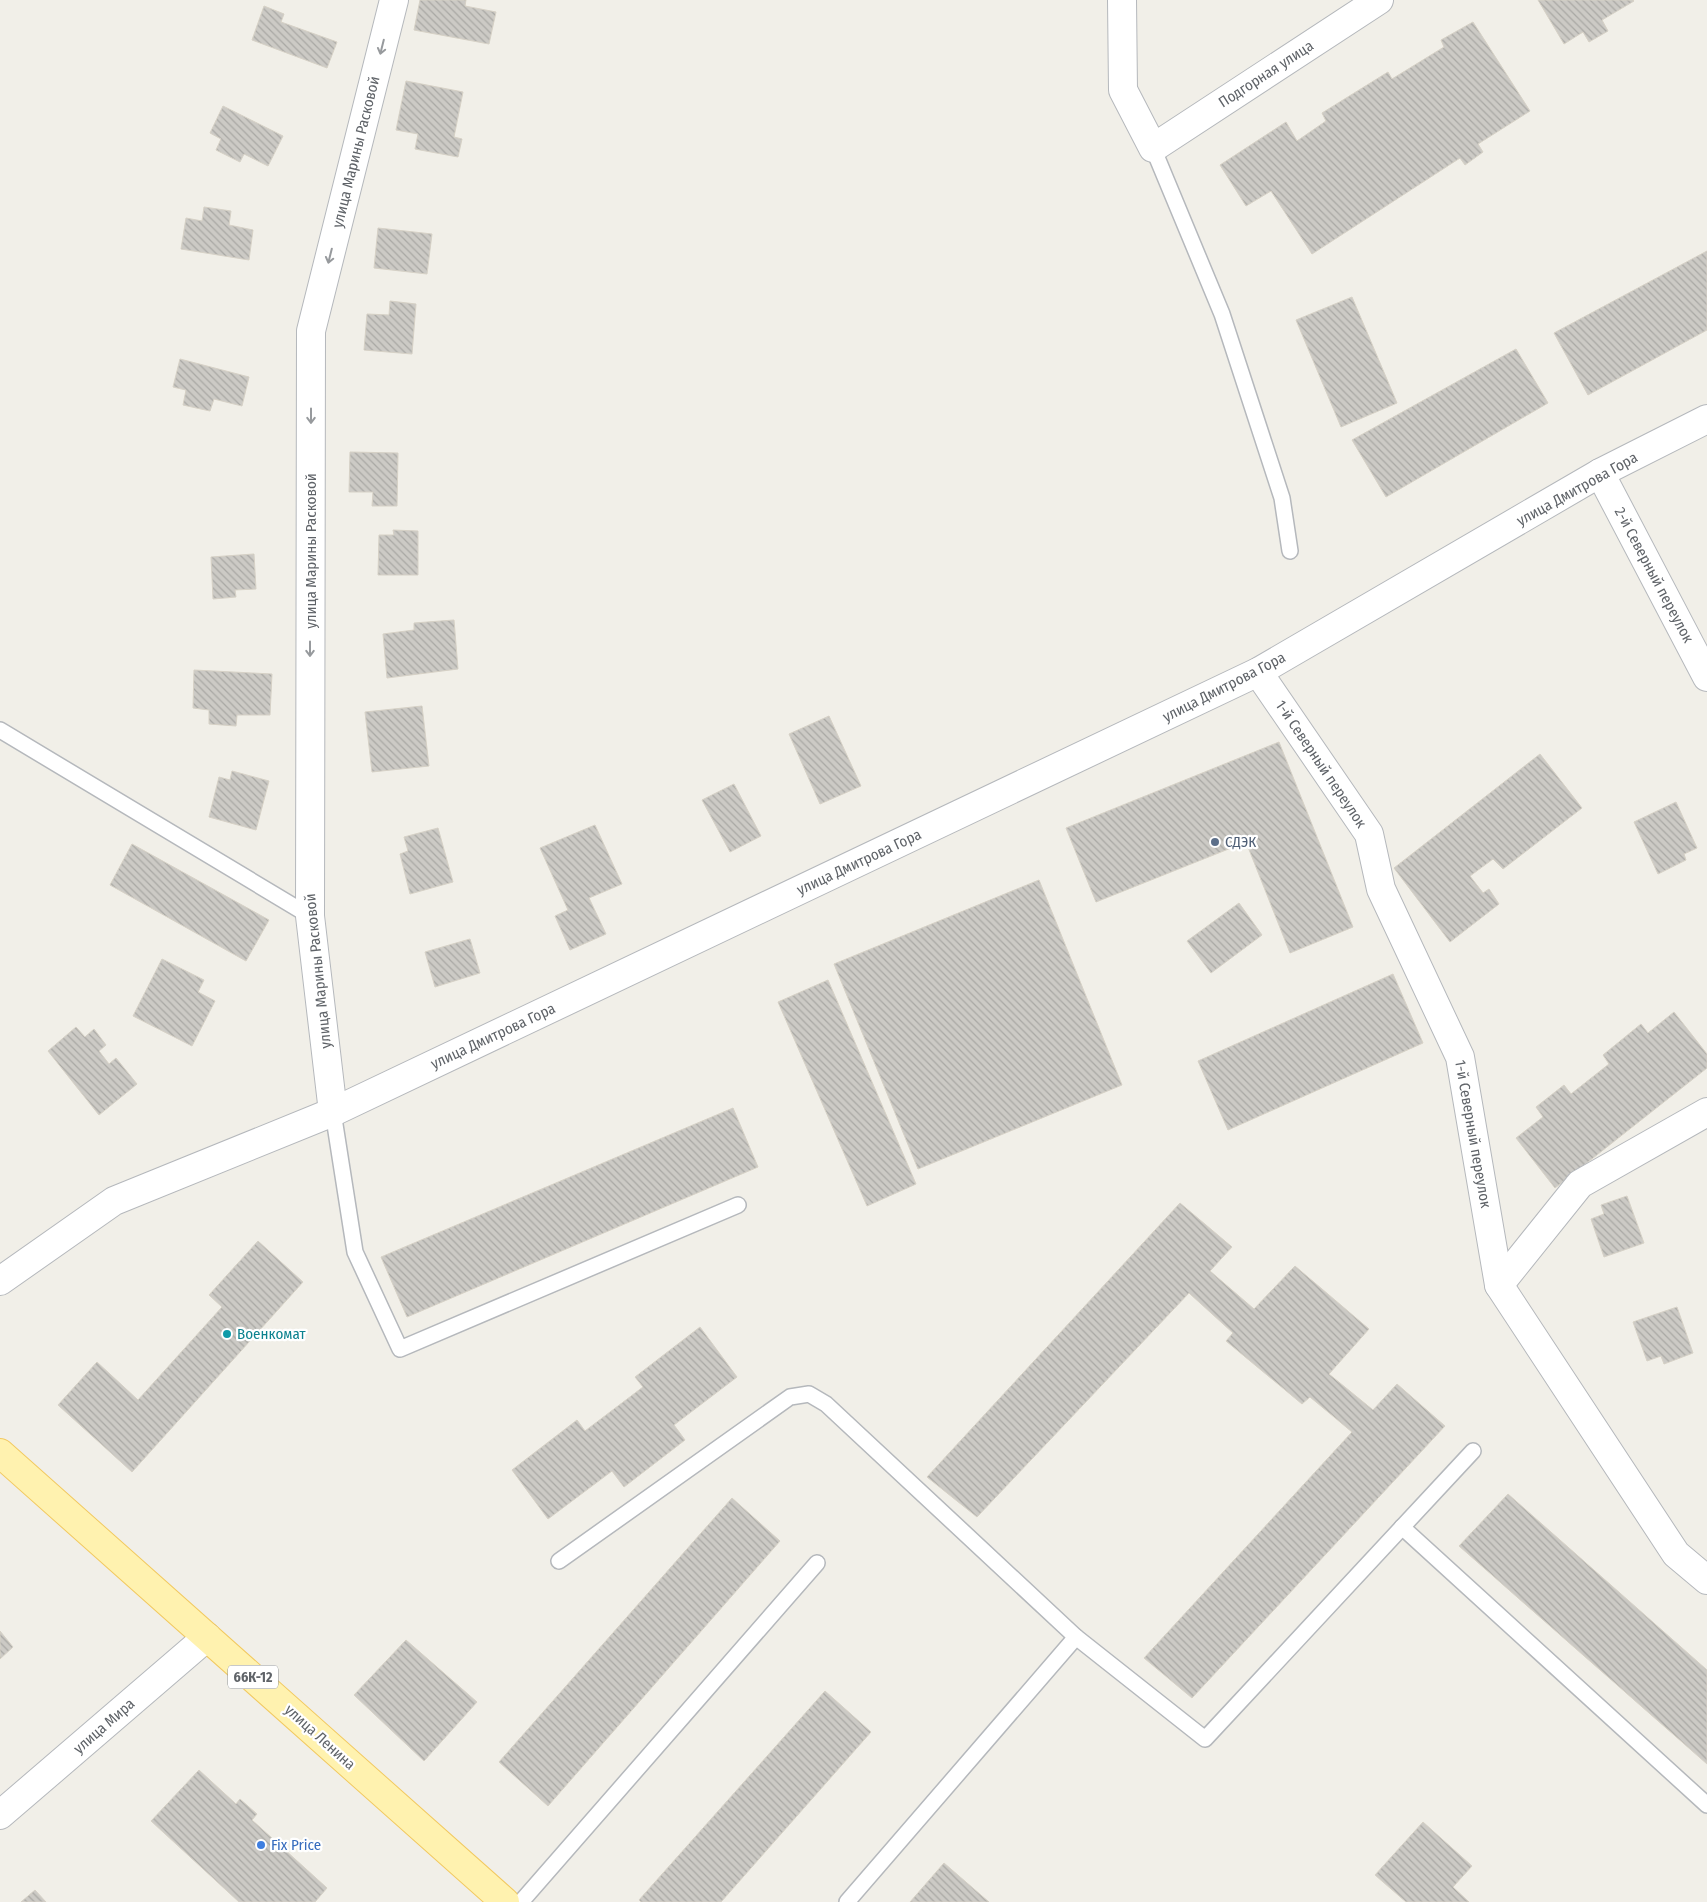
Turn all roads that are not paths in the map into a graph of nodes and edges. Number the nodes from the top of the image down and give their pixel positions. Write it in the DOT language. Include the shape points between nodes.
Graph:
graph roads {
  1 [pos="394,0"];
  2 [pos="1122,0"];
  3 [pos="1379,0"];
  4 [pos="1153,148"];
  5 [pos="1707,419"];
  6 [pos="1600,473"];
  7 [pos="1290,552"];
  8 [pos="1258,672"];
  9 [pos="1707,677"];
  10 [pos="0,730"];
  11 [pos="310,916"];
  12 [pos="333,1112"];
  13 [pos="1707,1112"];
  14 [pos="738,1206"];
  15 [pos="0,1281"];
  16 [pos="1499,1284"];
  17 [pos="1473,1451"];
  18 [pos="0,1453"];
  19 [pos="1402,1527"];
  20 [pos="559,1561"];
  21 [pos="817,1563"];
  22 [pos="1707,1580"];
  23 [pos="207,1637"];
  24 [pos="1076,1637"];
  25 [pos="1707,1805"];
  26 [pos="0,1816"];
  27 [pos="505,1902"];
  28 [pos="522,1902"];
  29 [pos="847,1902"];
  1 -- 11 [label="street, улица Марины Расковой, one-way" via="312,331"];
  2 -- 4 [label="street" via="1123,90"];
  3 -- 4 [label="street, Подгорная улица"];
  4 -- 7 [label="lane" via="1222,314 1282,498"];
  5 -- 6 [label="street, улица Дмитрова Гора"];
  6 -- 8 [label="street, улица Дмитрова Гора"];
  6 -- 9 [label="street, 2-й Северный переулок"];
  8 -- 12 [label="street, улица Дмитрова Гора"];
  8 -- 16 [label="street, 1-й Северный переулок" via="1369,834 1381,889 1460,1057"];
  10 -- 11 [label="lane"];
  11 -- 12 [label="street, улица Марины Расковой"];
  12 -- 14 [label="lane" via="355,1252 400,1349"];
  12 -- 15 [label="street, улица Дмитрова Гора" via="114,1201"];
  13 -- 16 [label="street" via="1580,1184"];
  16 -- 22 [label="street, 1-й Северный переулок" via="1676,1554"];
  17 -- 19 [label="lane"];
  18 -- 23 [label="main road, улица Ленина / 66К-12"];
  19 -- 24 [label="lane" via="1205,1739"];
  19 -- 25 [label="lane"];
  20 -- 24 [label="lane" via="790,1397 809,1394 826,1404"];
  21 -- 28 [label="lane"];
  23 -- 26 [label="street, улица Мира"];
  23 -- 27 [label="main road, улица Ленина / 66К-12"];
  24 -- 29 [label="lane"];
}
